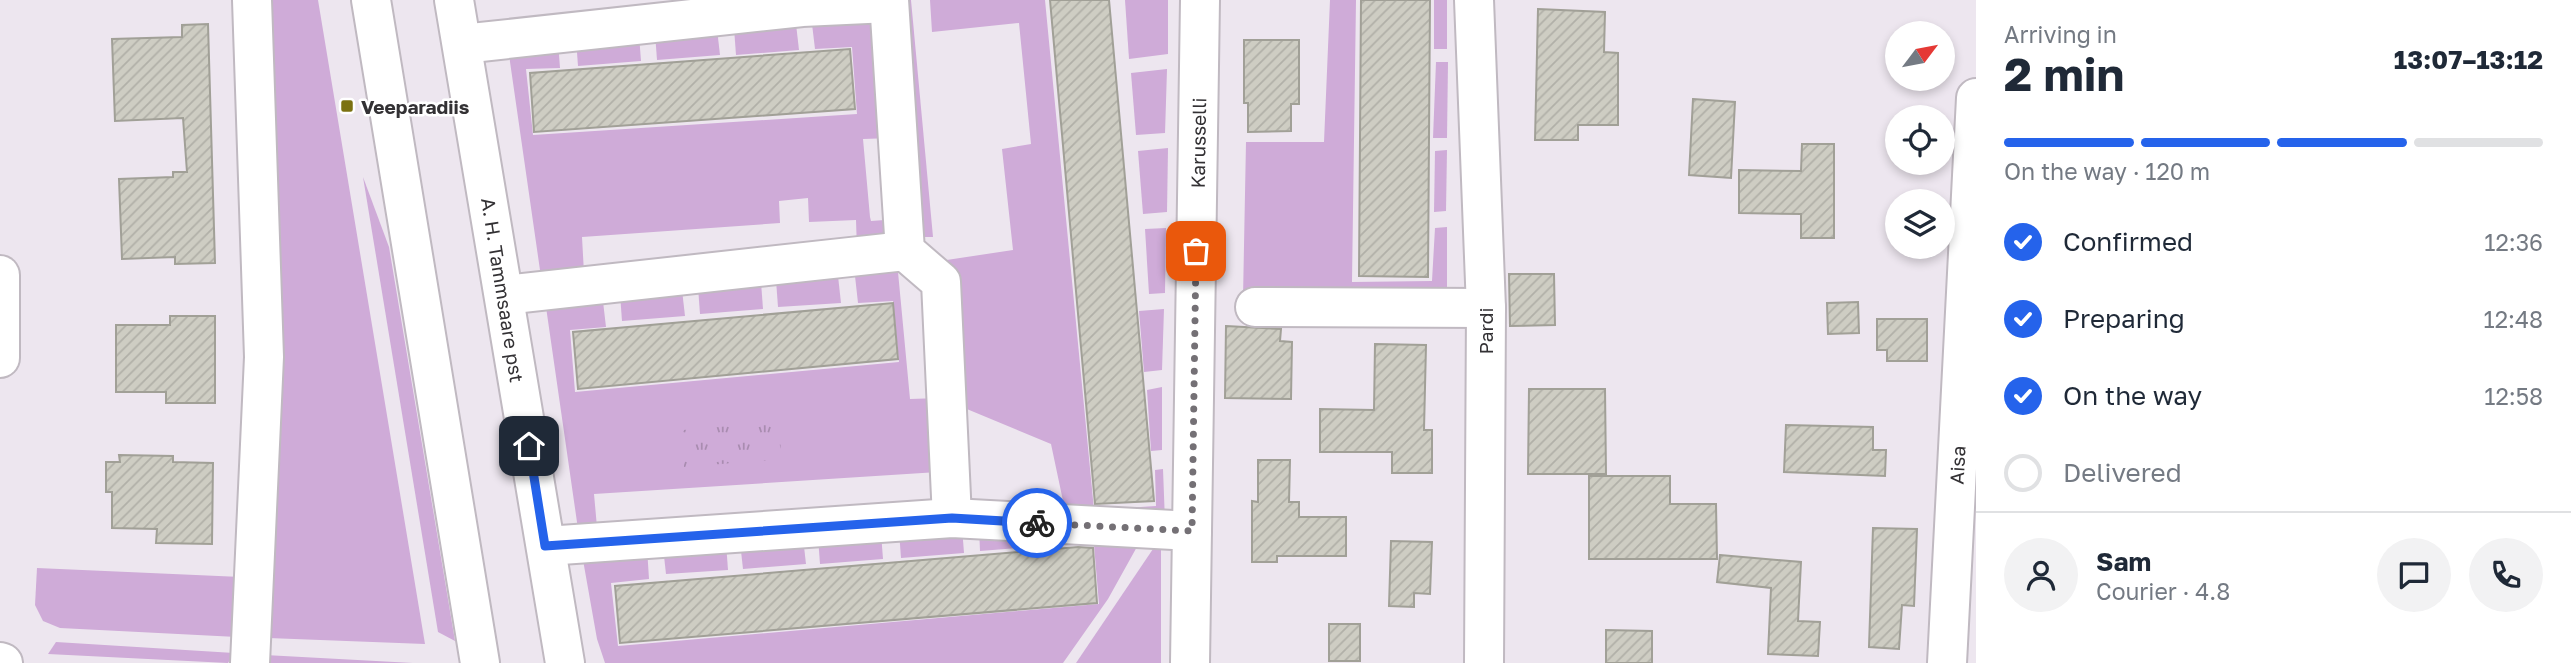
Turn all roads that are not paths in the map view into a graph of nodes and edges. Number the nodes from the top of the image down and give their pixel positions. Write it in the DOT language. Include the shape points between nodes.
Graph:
graph roads {
  1 [pos="252,0"];
  2 [pos="371,0"];
  3 [pos="454,0"];
  4 [pos="1200,0"];
  5 [pos="1474,0"];
  6 [pos="889,1"];
  7 [pos="462,44"];
  8 [pos="1976,98"];
  9 [pos="905,251"];
  10 [pos="0,275"];
  11 [pos="504,295"];
  12 [pos="1255,307"];
  13 [pos="1486,308"];
  14 [pos="0,358"];
  15 [pos="952,518"];
  16 [pos="1192,531"];
  17 [pos="545,546"];
  18 [pos="250,663"];
  19 [pos="480,663"];
  20 [pos="565,663"];
  21 [pos="1190,663"];
  22 [pos="1484,663"];
  23 [pos="1947,663"];
  1 -- 18 [label="street" via="264,357"];
  2 -- 19 [label="street"];
  3 -- 7 [label="street, A. H. Tammsaare pst"];
  4 -- 16 [label="street, Karusselli"];
  5 -- 13 [label="street, Pardi"];
  6 -- 7 [label="street"];
  6 -- 9 [label="street"];
  7 -- 11 [label="street, A. H. Tammsaare pst"];
  8 -- 23 [label="street, Aisa"];
  9 -- 11 [label="street"];
  9 -- 15 [label="street" via="941,282"];
  10 -- 14 [label="street"];
  11 -- 17 [label="street, A. H. Tammsaare pst"];
  12 -- 13 [label="street"];
  13 -- 22 [label="street, Pardi"];
  15 -- 16 [label="street"];
  15 -- 17 [label="street"];
  16 -- 21 [label="street, Karusselli"];
  17 -- 20 [label="street, A. H. Tammsaare pst"];
}
